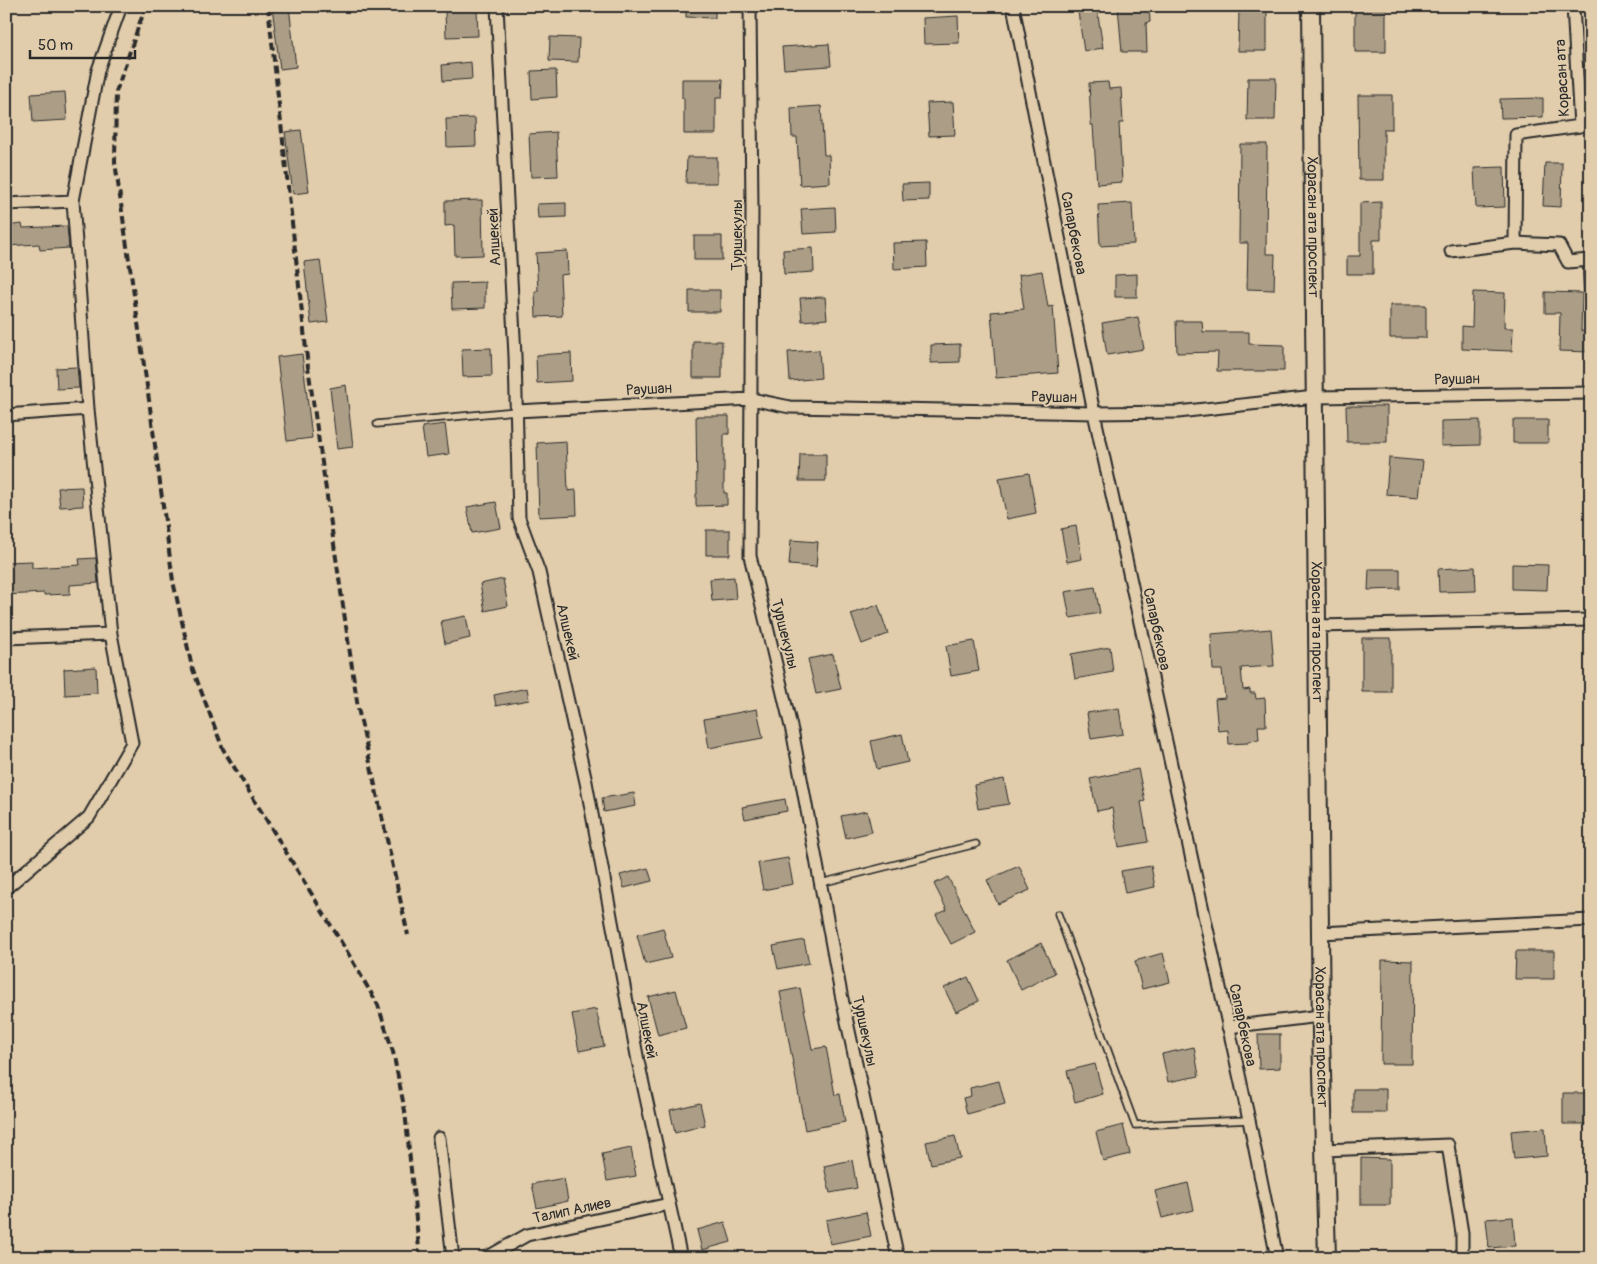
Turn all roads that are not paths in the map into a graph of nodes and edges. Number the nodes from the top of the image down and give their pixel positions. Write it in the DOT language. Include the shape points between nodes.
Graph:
graph roads {
  1 [pos="121,6"];
  2 [pos="498,6"];
  3 [pos="750,6"];
  4 [pos="1013,6"];
  5 [pos="1311,6"];
  6 [pos="1573,6"];
  7 [pos="72,201"];
  8 [pos="6,204"];
  9 [pos="1515,243"];
  10 [pos="1451,251"];
  11 [pos="1591,298"];
  12 [pos="1591,393"];
  13 [pos="1315,397"];
  14 [pos="751,399"];
  15 [pos="88,409"];
  16 [pos="516,411"];
  17 [pos="1094,413"];
  18 [pos="6,415"];
  19 [pos="377,424"];
  20 [pos="1591,620"];
  21 [pos="1317,626"];
  22 [pos="111,634"];
  23 [pos="6,638"];
  24 [pos="976,844"];
  25 [pos="821,883"];
  26 [pos="6,888"];
  27 [pos="1058,914"];
  28 [pos="1591,920"];
  29 [pos="1320,933"];
  30 [pos="1320,1016"];
  31 [pos="1228,1026"];
  32 [pos="1249,1120"];
  33 [pos="439,1138"];
  34 [pos="1324,1150"];
  35 [pos="669,1204"];
  36 [pos="453,1258"];
  37 [pos="486,1258"];
  38 [pos="681,1258"];
  39 [pos="898,1258"];
  40 [pos="1277,1258"];
  41 [pos="1327,1258"];
  42 [pos="1462,1258"];
  1 -- 7 [label="street" via="98,70"];
  2 -- 16 [label="street, Алшекей"];
  3 -- 14 [label="street, Туршекулы"];
  4 -- 17 [label="street, Сапарбекова"];
  5 -- 13 [label="main road, Хорасан ата проспект"];
  6 -- 9 [label="street, Корасан ата" via="1580,126 1516,135"];
  7 -- 8 [label="street"];
  7 -- 15 [label="street"];
  9 -- 10 [label="street"];
  9 -- 11 [label="street" via="1559,245 1568,262 1589,260"];
  12 -- 13 [label="street, Раушан"];
  13 -- 17 [label="street, Раушан" via="1178,412"];
  13 -- 21 [label="main road, Хорасан ата проспект"];
  14 -- 16 [label="street, Раушан"];
  14 -- 17 [label="street, Раушан" via="790,407"];
  14 -- 25 [label="street, Туршекулы" via="750,556 793,735"];
  15 -- 18 [label="street"];
  15 -- 22 [label="street"];
  16 -- 19 [label="lane"];
  16 -- 35 [label="street, Алшекей" via="519,518 539,572 586,782 638,1061"];
  17 -- 31 [label="street, Сапарбекова"];
  20 -- 21 [label="street"];
  21 -- 29 [label="main road, Хорасан ата проспект"];
  22 -- 23 [label="street"];
  22 -- 26 [label="street" via="132,744 89,817"];
  24 -- 25 [label="lane"];
  25 -- 39 [label="street, Туршекулы" via="841,994"];
  27 -- 32 [label="lane" via="1136,1124"];
  28 -- 29 [label="street"];
  29 -- 30 [label="main road, Хорасан ата проспект"];
  30 -- 31 [label="street"];
  30 -- 34 [label="main road, Хорасан ата проспект"];
  31 -- 32 [label="street, Сапарбекова"];
  32 -- 40 [label="street, Сапарбекова"];
  33 -- 36 [label="street"];
  34 -- 41 [label="main road, Хорасан ата проспект"];
  34 -- 42 [label="street" via="1448,1145 1462,1233"];
  35 -- 37 [label="street, Талип Алиев" via="527,1235"];
  35 -- 38 [label="street, Алшекей"];
}
